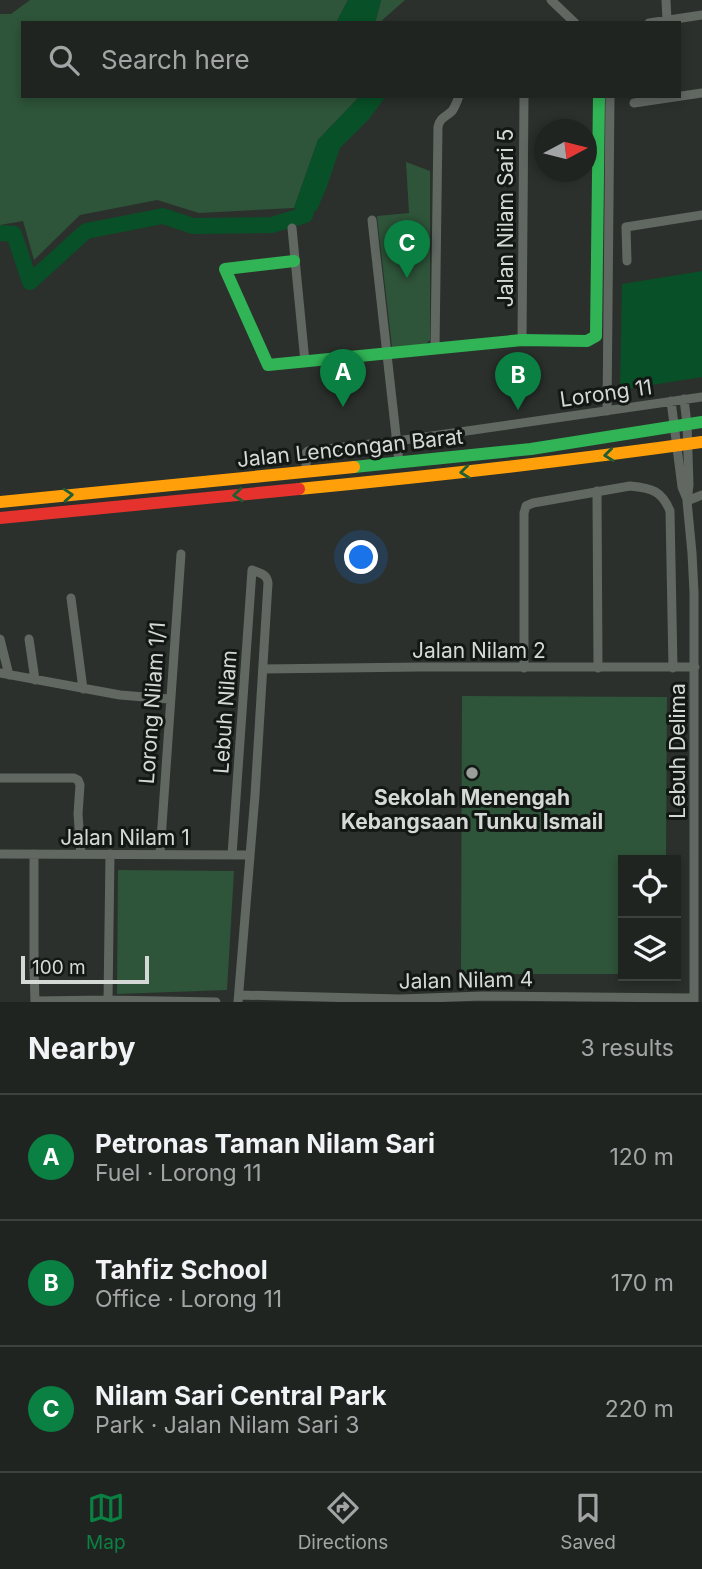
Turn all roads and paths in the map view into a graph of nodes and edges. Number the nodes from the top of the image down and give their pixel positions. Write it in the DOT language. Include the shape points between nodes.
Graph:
graph roads {
  1 [pos="551,0"];
  2 [pos="666,0"];
  3 [pos="702,15"];
  4 [pos="667,20"];
  5 [pos="573,21"];
  6 [pos="661,21"];
  7 [pos="702,93"];
  8 [pos="681,96"];
  9 [pos="458,98"];
  10 [pos="524,98"];
  11 [pos="598,98"];
  12 [pos="610,98"];
  13 [pos="668,98"];
  14 [pos="635,103"];
  15 [pos="702,215"];
  16 [pos="372,220"];
  17 [pos="292,228"];
  18 [pos="294,261"];
  19 [pos="627,261"];
  20 [pos="522,340"];
  21 [pos="435,348"];
  22 [pos="387,353"];
  23 [pos="305,362"];
  24 [pos="702,397"];
  25 [pos="684,399"];
  26 [pos="671,401"];
  27 [pos="607,411"];
  28 [pos="702,422"];
  29 [pos="681,425"];
  30 [pos="397,441"];
  31 [pos="702,442"];
  32 [pos="682,444"];
  33 [pos="399,462"];
  34 [pos="306,471"];
  35 [pos="597,491"];
  36 [pos="702,495"];
  37 [pos="687,501"];
  38 [pos="0,502"];
  39 [pos="0,519"];
  40 [pos="181,554"];
  41 [pos="71,598"];
  42 [pos="0,639"];
  43 [pos="29,639"];
  44 [pos="695,667"];
  45 [pos="524,668"];
  46 [pos="598,668"];
  47 [pos="673,668"];
  48 [pos="263,669"];
  49 [pos="5,674"];
  50 [pos="35,680"];
  51 [pos="83,689"];
  52 [pos="169,699"];
  53 [pos="0,778"];
  54 [pos="699,821"];
  55 [pos="0,854"];
  56 [pos="34,854"];
  57 [pos="81,854"];
  58 [pos="110,854"];
  59 [pos="160,854"];
  60 [pos="232,855"];
  61 [pos="249,855"];
  62 [pos="238,998"];
  63 [pos="482,999"];
  64 [pos="561,999"];
  65 [pos="108,1000"];
  66 [pos="694,1000"];
  67 [pos="400,1001"];
  68 [pos="35,1002"];
  69 [pos="216,1002"];
  1 -- 5 [label="street"];
  2 -- 4 [label="street"];
  3 -- 4 [label="street"];
  4 -- 6 [label="street"];
  7 -- 8 [label="street"];
  9 -- 21 [label="street" via="438,127"];
  10 -- 20 [label="street, Jalan Nilam Sari 5"];
  11 -- 20 [label="main road" via="596,335 587,341"];
  12 -- 27 [label="street"];
  13 -- 14 [label="street"];
  15 -- 19 [label="street" via="626,227"];
  16 -- 22 [label="street"];
  17 -- 18 [label="street"];
  18 -- 23 [label="street"];
  18 -- 23 [label="main road" via="225,270 268,365"];
  20 -- 21 [label="main road"];
  21 -- 22 [label="main road"];
  22 -- 23 [label="main road"];
  22 -- 30 [label="street"];
  24 -- 25 [label="street, Lorong 11"];
  25 -- 26 [label="street, Lorong 11"];
  25 -- 29 [label="street"];
  26 -- 27 [label="street, Lorong 11"];
  26 -- 29 [label="street"];
  27 -- 30 [label="street, Lorong 11"];
  28 -- 29 [label="main road, Jalan Lencongan Barat"];
  29 -- 32 [label="street, Lebuh Delima"];
  29 -- 33 [label="main road, Jalan Lencongan Barat" via="531,449"];
  30 -- 33 [label="street"];
  30 -- 34 [label="street, Lorong 11" via="308,451"];
  31 -- 32 [label="main road, Jalan Lencongan Barat"];
  32 -- 37 [label="street, Lebuh Delima"];
  32 -- 39 [label="main road, Jalan Lencongan Barat, one-way" via="439,475"];
  33 -- 34 [label="main road, Jalan Lencongan Barat"];
  38 -- 34 [label="main road, Jalan Lencongan Barat, one-way"];
  35 -- 45 [label="street" via="526,506"];
  35 -- 46 [label="street"];
  35 -- 47 [label="street" via="643,487 665,499 670,511"];
  36 -- 37 [label="street"];
  37 -- 44 [label="street, Lebuh Delima"];
  40 -- 52 [label="street, Lorong Nilam 1/1"];
  41 -- 51 [label="street"];
  42 -- 49 [label="street"];
  43 -- 50 [label="street"];
  44 -- 47 [label="street, Jalan Nilam 2"];
  44 -- 54 [label="street, Lebuh Delima"];
  45 -- 46 [label="street, Jalan Nilam 2"];
  45 -- 48 [label="street, Jalan Nilam 2"];
  46 -- 47 [label="street, Jalan Nilam 2"];
  48 -- 60 [label="street, Lebuh Nilam" via="268,579 252,570"];
  48 -- 61 [label="street"];
  49 -- 50 [label="street"];
  50 -- 51 [label="street"];
  51 -- 52 [label="street"];
  52 -- 59 [label="street, Lorong Nilam 1/1"];
  53 -- 57 [label="street" via="78,780"];
  54 -- 66 [label="street, Lebuh Delima"];
  55 -- 56 [label="street, Jalan Nilam 1"];
  56 -- 57 [label="street, Jalan Nilam 1"];
  56 -- 68 [label="street"];
  57 -- 58 [label="street, Jalan Nilam 1"];
  58 -- 59 [label="street, Jalan Nilam 1"];
  58 -- 65 [label="street"];
  59 -- 60 [label="street, Jalan Nilam 1"];
  60 -- 61 [label="street, Jalan Nilam 1"];
  61 -- 62 [label="street"];
  62 -- 67 [label="street, Jalan Nilam 4"];
  63 -- 64 [label="street, Jalan Nilam 4"];
  63 -- 67 [label="street, Jalan Nilam 4"];
  64 -- 66 [label="street, Jalan Nilam 4"];
  65 -- 68 [label="street"];
  65 -- 69 [label="street"];
}
